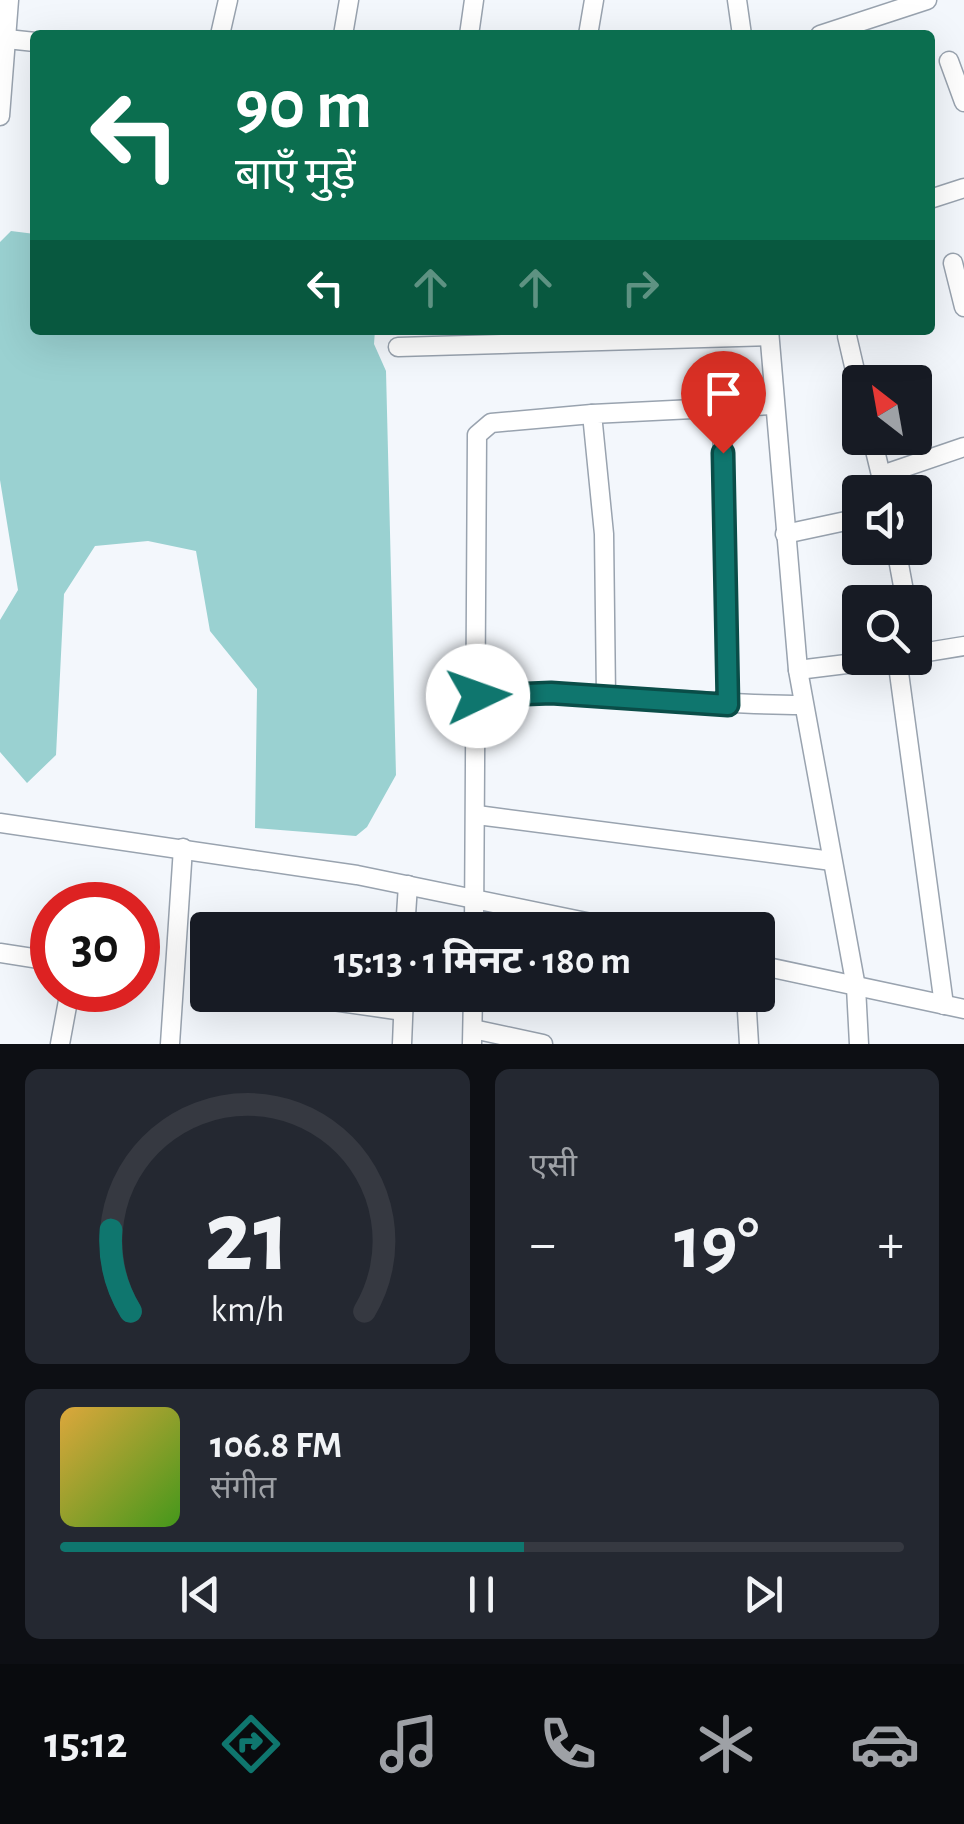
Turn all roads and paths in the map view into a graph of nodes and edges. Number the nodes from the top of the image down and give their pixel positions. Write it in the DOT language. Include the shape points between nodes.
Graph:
graph roads {
  1 [pos="9,0"];
  2 [pos="228,0"];
  3 [pos="349,0"];
  4 [pos="474,0"];
  5 [pos="594,0"];
  6 [pos="737,0"];
  7 [pos="924,0"];
  8 [pos="221,30"];
  9 [pos="345,30"];
  10 [pos="471,30"];
  11 [pos="589,30"];
  12 [pos="741,30"];
  13 [pos="835,30"];
  14 [pos="7,39"];
  15 [pos="30,41"];
  16 [pos="950,60"];
  17 [pos="964,102"];
  18 [pos="0,116"];
  19 [pos="964,188"];
  20 [pos="935,197"];
  21 [pos="953,263"];
  22 [pos="964,307"];
  23 [pos="540,335"];
  24 [pos="657,335"];
  25 [pos="769,335"];
  26 [pos="847,336"];
  27 [pos="422,337"];
  28 [pos="398,347"];
  29 [pos="854,365"];
  30 [pos="773,406"];
  31 [pos="722,408"];
  32 [pos="592,414"];
  33 [pos="964,447"];
  34 [pos="903,475"];
  35 [pos="842,522"];
  36 [pos="784,534"];
  37 [pos="964,646"];
  38 [pos="932,651"];
  39 [pos="842,665"];
  40 [pos="798,670"];
  41 [pos="898,675"];
  42 [pos="478,696"];
  43 [pos="606,698"];
  44 [pos="728,705"];
  45 [pos="802,705"];
  46 [pos="477,815"];
  47 [pos="0,823"];
  48 [pos="183,848"];
  49 [pos="832,861"];
  50 [pos="408,884"];
  51 [pos="475,896"];
  52 [pos="406,912"];
  53 [pos="475,912"];
  54 [pos="546,912"];
  55 [pos="0,953"];
  56 [pos="30,958"];
  57 [pos="775,969"];
  58 [pos="856,987"];
  59 [pos="944,1005"];
  60 [pos="964,1009"];
  61 [pos="66,1012"];
  62 [pos="404,1012"];
  63 [pos="747,1012"];
  64 [pos="472,1036"];
  65 [pos="60,1044"];
  66 [pos="170,1044"];
  67 [pos="402,1044"];
  68 [pos="543,1044"];
  69 [pos="749,1044"];
  70 [pos="859,1044"];
  1 -- 14 [label="street"];
  2 -- 8 [label="street"];
  3 -- 9 [label="street"];
  4 -- 10 [label="street"];
  5 -- 11 [label="street"];
  6 -- 12 [label="street"];
  7 -- 13 [label="street"];
  14 -- 15 [label="street"];
  14 -- 18 [label="street"];
  16 -- 17 [label="street"];
  19 -- 20 [label="street"];
  21 -- 22 [label="street"];
  23 -- 24 [label="street"];
  23 -- 27 [label="street"];
  25 -- 30 [label="street"];
  26 -- 29 [label="street"];
  27 -- 28 [label="street"];
  30 -- 31 [label="street"];
  30 -- 36 [label="street"];
  31 -- 32 [label="street"];
  31 -- 44 [label="street"];
  32 -- 42 [label="street" via="491,423 476,434"];
  32 -- 43 [label="street" via="604,534"];
  33 -- 34 [label="street"];
  35 -- 36 [label="street"];
  36 -- 40 [label="street"];
  37 -- 38 [label="street"];
  39 -- 40 [label="street"];
  40 -- 45 [label="street"];
  41 -- 59 [label="street"];
  42 -- 43 [label="street"];
  42 -- 46 [label="street"];
  43 -- 44 [label="street"];
  44 -- 45 [label="street"];
  45 -- 49 [label="street"];
  46 -- 49 [label="street"];
  46 -- 51 [label="street"];
  47 -- 48 [label="street"];
  48 -- 50 [label="street"];
  48 -- 66 [label="street"];
  49 -- 58 [label="street"];
  50 -- 51 [label="street"];
  50 -- 52 [label="street"];
  51 -- 53 [label="street"];
  51 -- 54 [label="street"];
  55 -- 56 [label="street"];
  57 -- 58 [label="street"];
  58 -- 59 [label="street"];
  58 -- 70 [label="street"];
  59 -- 60 [label="street"];
  61 -- 65 [label="street"];
  62 -- 67 [label="street"];
  63 -- 69 [label="street"];
  64 -- 68 [label="street"];
}
